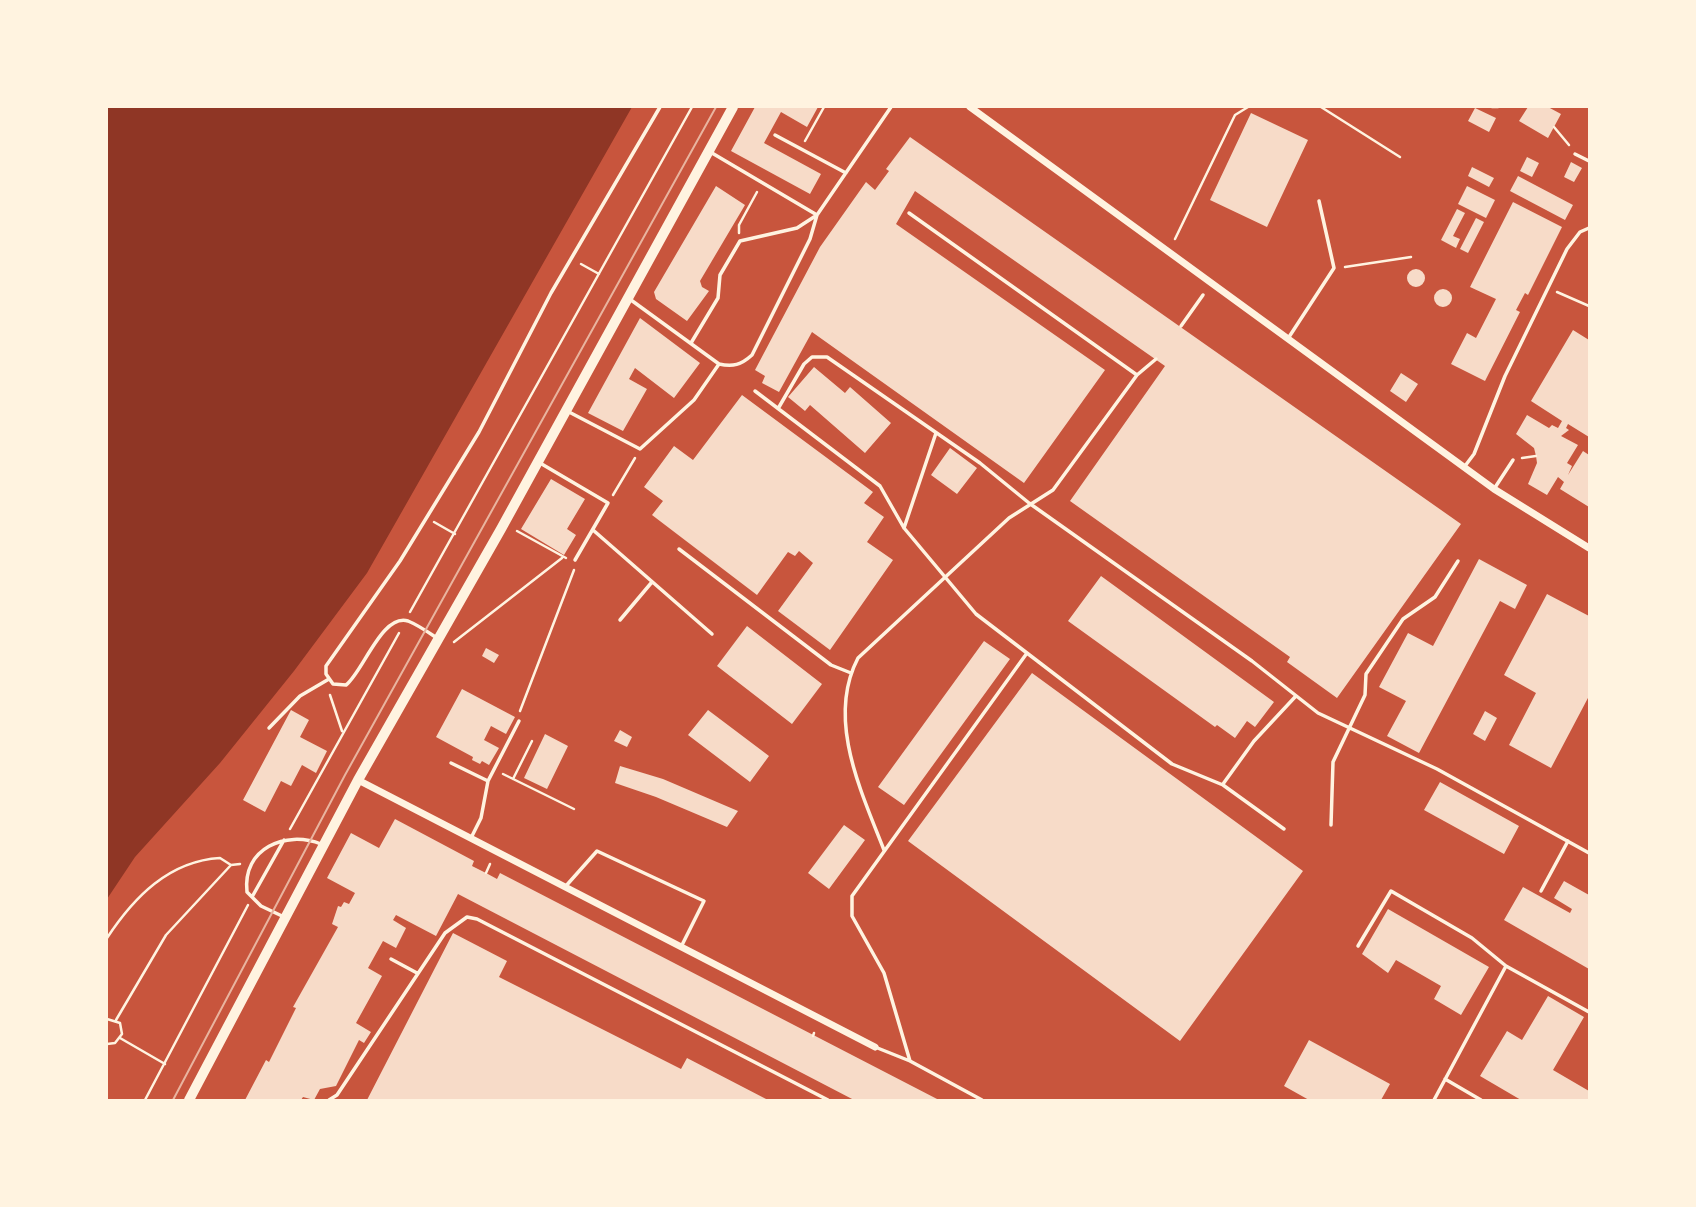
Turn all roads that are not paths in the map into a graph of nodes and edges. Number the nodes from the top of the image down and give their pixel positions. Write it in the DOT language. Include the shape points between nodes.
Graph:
graph roads {
  1 [pos="660,107"];
  2 [pos="733,107"];
  3 [pos="891,107"];
  4 [pos="970,107"];
  5 [pos="775,135"];
  6 [pos="708,152"];
  7 [pos="1575,154"];
  8 [pos="1589,161"];
  9 [pos="846,173"];
  10 [pos="1319,201"];
  11 [pos="909,213"];
  12 [pos="817,215"];
  13 [pos="1589,228"];
  14 [pos="1203,295"];
  15 [pos="627,298"];
  16 [pos="1181,326"];
  17 [pos="1288,339"];
  18 [pos="691,343"];
  19 [pos="1156,359"];
  20 [pos="719,364"];
  21 [pos="1137,375"];
  22 [pos="755,391"];
  23 [pos="779,407"];
  24 [pos="566,410"];
  25 [pos="936,433"];
  26 [pos="1513,460"];
  27 [pos="538,461"];
  28 [pos="1464,467"];
  29 [pos="1494,489"];
  30 [pos="1029,503"];
  31 [pos="904,528"];
  32 [pos="593,530"];
  33 [pos="1589,548"];
  34 [pos="679,550"];
  35 [pos="575,559"];
  36 [pos="1458,561"];
  37 [pos="942,577"];
  38 [pos="652,582"];
  39 [pos="620,620"];
  40 [pos="712,634"];
  41 [pos="439,638"];
  42 [pos="1027,652"];
  43 [pos="851,673"];
  44 [pos="328,679"];
  45 [pos="1295,697"];
  46 [pos="519,721"];
  47 [pos="269,728"];
  48 [pos="1349,728"];
  49 [pos="452,764"];
  50 [pos="358,780"];
  51 [pos="488,781"];
  52 [pos="1223,785"];
  53 [pos="1331,825"];
  54 [pos="1284,829"];
  55 [pos="285,838"];
  56 [pos="471,838"];
  57 [pos="1568,841"];
  58 [pos="323,844"];
  59 [pos="884,850"];
  60 [pos="1589,853"];
  61 [pos="565,887"];
  62 [pos="1541,891"];
  63 [pos="251,898"];
  64 [pos="285,918"];
  65 [pos="1358,946"];
  66 [pos="681,947"];
  67 [pos="391,959"];
  68 [pos="1506,966"];
  69 [pos="416,974"];
  70 [pos="1589,1012"];
  71 [pos="875,1047"];
  72 [pos="910,1061"];
  73 [pos="1445,1079"];
  74 [pos="189,1100"];
  75 [pos="329,1100"];
  76 [pos="828,1100"];
  77 [pos="982,1100"];
  78 [pos="1434,1100"];
  79 [pos="1481,1100"];
  1 -- 44 [label="lane" via="551,293 473,442 400,561 326,666"];
  2 -- 6 [label="main road"];
  3 -- 9 [label="lane"];
  4 -- 17 [label="street"];
  5 -- 9 [label="lane"];
  6 -- 12 [label="lane"];
  6 -- 15 [label="main road"];
  7 -- 8 [label="lane"];
  9 -- 12 [label="lane"];
  10 -- 17 [label="lane" via="1334,268"];
  11 -- 21 [label="lane"];
  12 -- 18 [label="lane" via="797,228 740,241 720,275 718,298"];
  12 -- 20 [label="lane" via="810,239 752,355 743,364"];
  13 -- 28 [label="lane" via="1573,239"];
  14 -- 16 [label="lane"];
  15 -- 18 [label="lane"];
  15 -- 24 [label="main road"];
  17 -- 28 [label="street"];
  18 -- 20 [label="lane"];
  19 -- 21 [label="lane"];
  20 -- 24 [label="lane" via="694,400 640,449"];
  21 -- 30 [label="lane" via="1053,490"];
  22 -- 23 [label="lane"];
  23 -- 25 [label="lane" via="804,364 819,355"];
  23 -- 31 [label="lane" via="880,486"];
  24 -- 27 [label="main road"];
  25 -- 30 [label="lane"];
  25 -- 31 [label="lane"];
  26 -- 29 [label="lane"];
  27 -- 32 [label="lane" via="608,503"];
  27 -- 41 [label="main road"];
  28 -- 29 [label="street"];
  29 -- 33 [label="street"];
  30 -- 37 [label="lane"];
  30 -- 45 [label="lane" via="1252,661"];
  31 -- 37 [label="lane"];
  32 -- 35 [label="lane"];
  32 -- 38 [label="lane"];
  34 -- 43 [label="lane" via="831,665"];
  36 -- 48 [label="lane" via="1435,597 1403,619 1366,674 1365,695"];
  37 -- 42 [label="lane" via="976,614"];
  37 -- 43 [label="lane" via="858,658"];
  38 -- 39 [label="lane"];
  38 -- 40 [label="lane"];
  41 -- 44 [label="lane" via="406,620 395,621 385,628 352,681 333,684"];
  41 -- 50 [label="main road"];
  42 -- 52 [label="lane" via="1172,764"];
  42 -- 59 [label="lane"];
  43 -- 59 [label="lane" via="848,743 855,776"];
  44 -- 47 [label="lane" via="300,696"];
  45 -- 48 [label="lane"];
  45 -- 52 [label="lane" via="1254,741"];
  46 -- 51 [label="lane"];
  48 -- 53 [label="lane" via="1333,762"];
  48 -- 57 [label="lane" via="1437,769"];
  49 -- 51 [label="lane"];
  50 -- 56 [label="street"];
  50 -- 58 [label="main road"];
  51 -- 56 [label="lane" via="481,818"];
  52 -- 54 [label="lane"];
  55 -- 58 [label="lane" via="302,837"];
  55 -- 63 [label="lane"];
  55 -- 63 [label="lane" via="262,851 254,862 246,883"];
  56 -- 61 [label="street"];
  57 -- 60 [label="lane"];
  57 -- 62 [label="lane"];
  58 -- 64 [label="main road"];
  59 -- 72 [label="lane" via="852,896 852,916 884,972"];
  61 -- 66 [label="street"];
  61 -- 66 [label="lane" via="597,851 704,901"];
  63 -- 64 [label="lane"];
  64 -- 74 [label="main road"];
  65 -- 68 [label="lane" via="1391,891 1472,938"];
  66 -- 71 [label="street"];
  67 -- 69 [label="lane"];
  68 -- 70 [label="lane"];
  68 -- 73 [label="lane"];
  69 -- 75 [label="lane" via="337,1095"];
  69 -- 76 [label="lane" via="450,927 467,917 477,919"];
  71 -- 72 [label="lane"];
  72 -- 77 [label="lane"];
  73 -- 78 [label="lane"];
  73 -- 79 [label="lane"];
}
